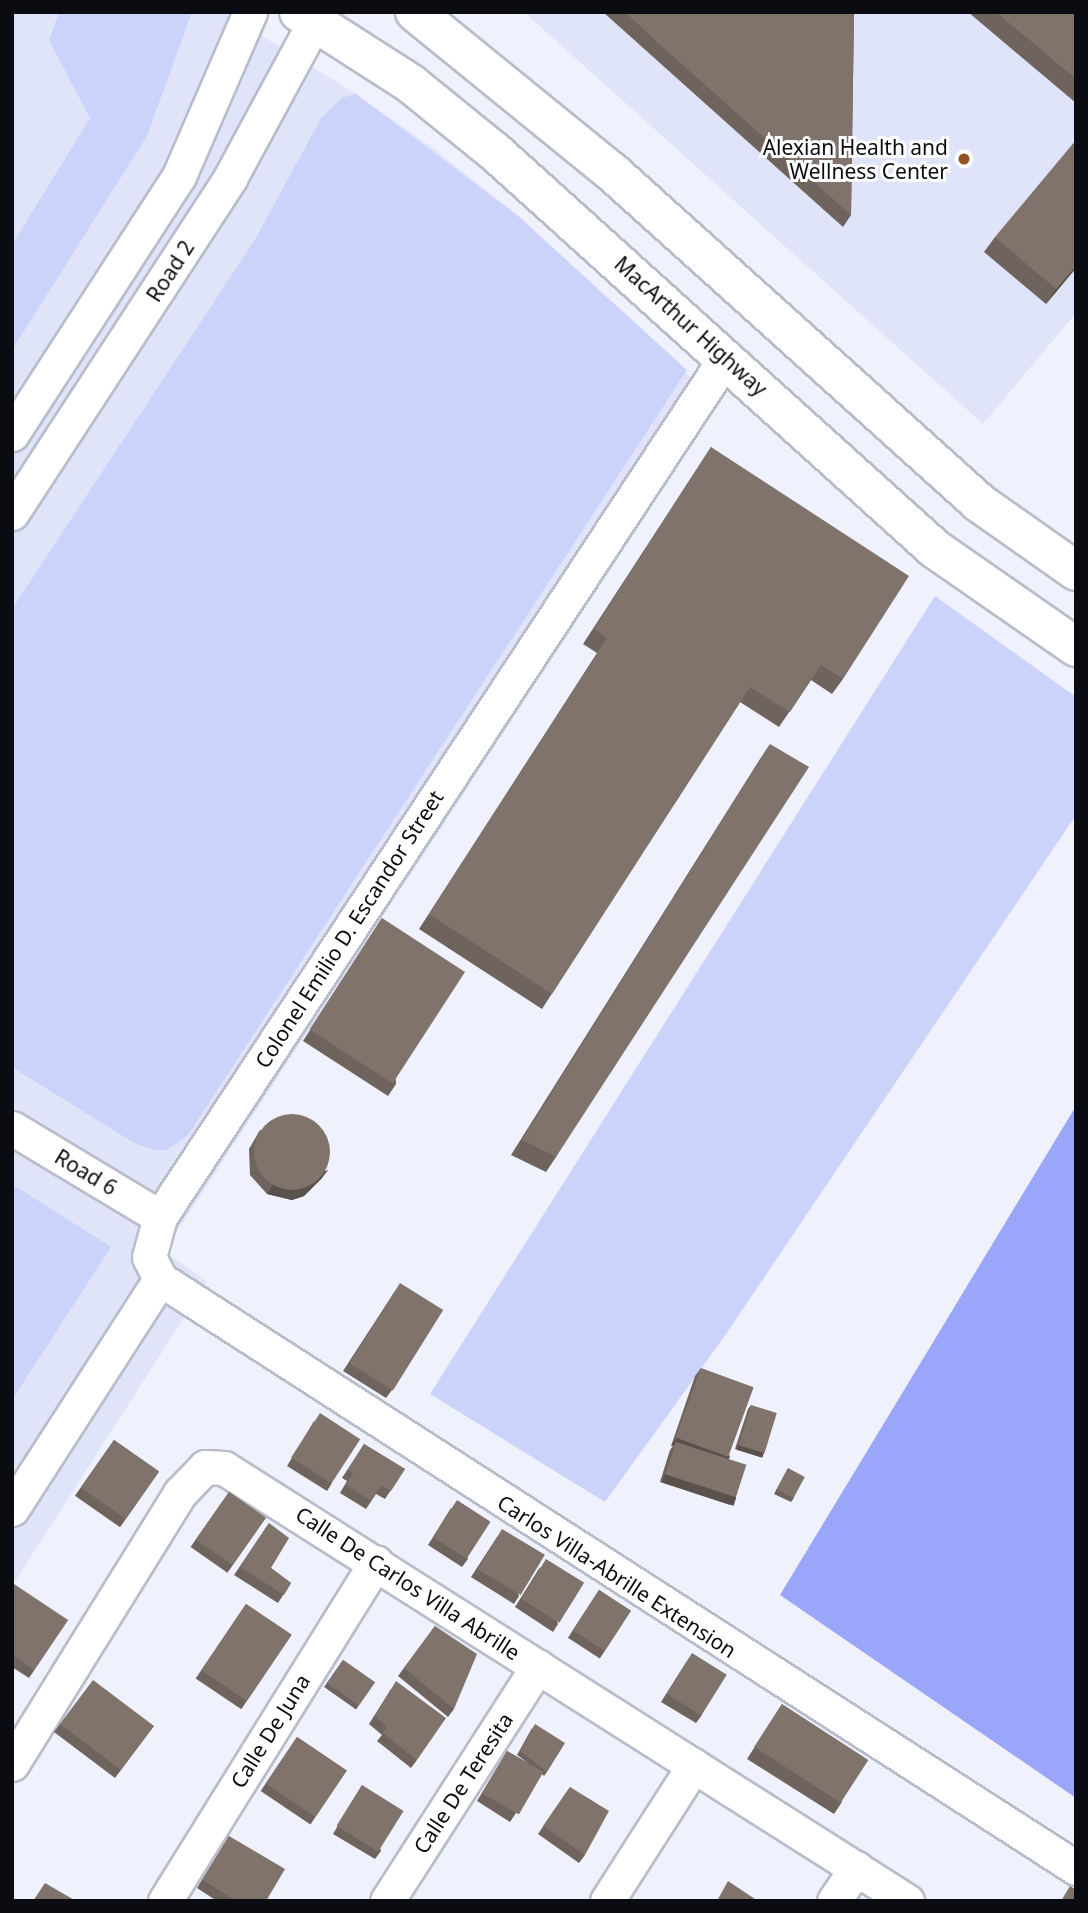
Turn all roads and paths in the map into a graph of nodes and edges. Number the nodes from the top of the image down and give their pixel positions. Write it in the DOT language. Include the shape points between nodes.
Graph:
graph roads {
  1 [pos="250,12"];
  2 [pos="415,12"];
  3 [pos="307,17"];
  4 [pos="726,357"];
  5 [pos="12,434"];
  6 [pos="12,513"];
  7 [pos="1076,571"];
  8 [pos="1076,647"];
  9 [pos="12,1128"];
  10 [pos="160,1217"];
  11 [pos="160,1279"];
  12 [pos="12,1509"];
  13 [pos="376,1562"];
  14 [pos="538,1666"];
  15 [pos="12,1764"];
  16 [pos="694,1765"];
  17 [pos="856,1868"];
  18 [pos="1076,1868"];
  19 [pos="165,1901"];
  20 [pos="387,1901"];
  21 [pos="607,1901"];
  22 [pos="834,1901"];
  23 [pos="906,1901"];
  1 -- 5 [label="street, Road 2" via="180,176"];
  2 -- 7 [label="main road" via="612,172 978,502"];
  3 -- 4 [label="main road, MacArthur Highway" via="411,84 495,152"];
  3 -- 6 [label="street, Road 2" via="230,178"];
  4 -- 8 [label="main road, MacArthur Highway" via="936,549"];
  4 -- 10 [label="street, Colonel Emilio D. Escandor Street"];
  9 -- 10 [label="street, Road 6"];
  10 -- 11 [label="street, Colonel Emilio D. Escandor Street" via="149,1243 149,1257"];
  11 -- 12 [label="street"];
  11 -- 18 [label="street, Carlos Villa-Abrille Extension"];
  13 -- 14 [label="street, Calle De Carlos Villa Abrille"];
  13 -- 15 [label="street, Calle De Carlos Villa Abrille" via="240,1476 205,1467 180,1493"];
  13 -- 19 [label="street, Calle De Juna"];
  14 -- 16 [label="street, Calle De Carlos Villa Abrille"];
  14 -- 20 [label="street, Calle De Teresita"];
  16 -- 17 [label="street, Calle De Carlos Villa Abrille"];
  16 -- 21 [label="street"];
  17 -- 22 [label="street"];
  17 -- 23 [label="street, Calle De Carlos Villa Abrille"];
}
